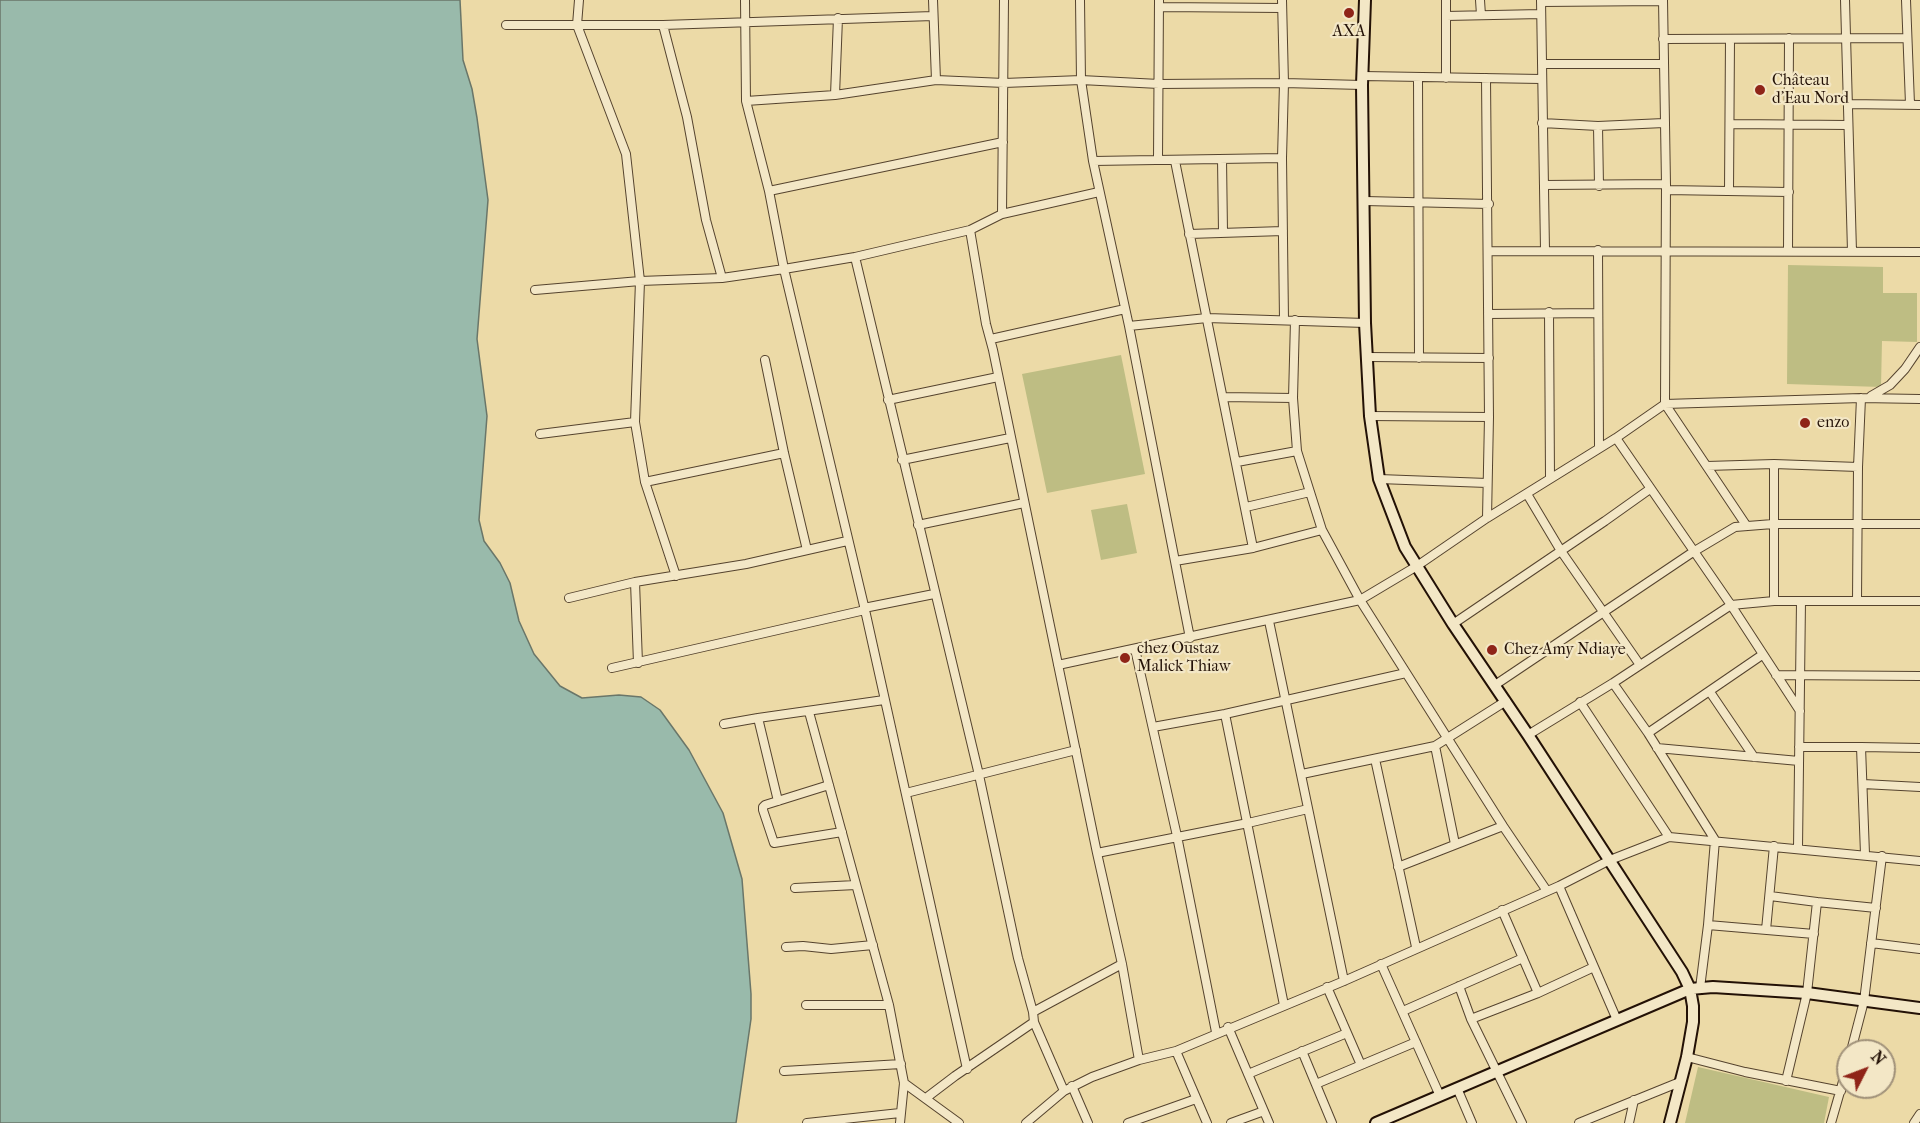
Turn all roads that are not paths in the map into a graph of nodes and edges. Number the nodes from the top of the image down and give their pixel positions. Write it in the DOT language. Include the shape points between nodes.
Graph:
graph roads {
  1 [pos="579,0"];
  2 [pos="745,0"];
  3 [pos="933,0"];
  4 [pos="1004,0"];
  5 [pos="1080,0"];
  6 [pos="1365,0"];
  7 [pos="1446,0"];
  8 [pos="1480,0"];
  9 [pos="1845,0"];
  10 [pos="1906,0"];
  11 [pos="1541,1"];
  12 [pos="1601,1"];
  13 [pos="1663,1"];
  14 [pos="1159,4"];
  15 [pos="1282,4"];
  16 [pos="1541,14"];
  17 [pos="1480,15"];
  18 [pos="933,16"];
  19 [pos="1446,16"];
  20 [pos="838,18"];
  21 [pos="745,21"];
  22 [pos="506,25"];
  23 [pos="577,25"];
  24 [pos="663,25"];
  25 [pos="1789,38"];
  26 [pos="1846,38"];
  27 [pos="1906,38"];
  28 [pos="1663,39"];
  29 [pos="1730,39"];
  30 [pos="1542,64"];
  31 [pos="1663,64"];
  32 [pos="1418,77"];
  33 [pos="1446,78"];
  34 [pos="1486,78"];
  35 [pos="1542,79"];
  36 [pos="936,80"];
  37 [pos="1081,80"];
  38 [pos="1363,80"];
  39 [pos="1004,83"];
  40 [pos="1284,83"];
  41 [pos="1159,84"];
  42 [pos="835,95"];
  43 [pos="746,101"];
  44 [pos="1848,104"];
  45 [pos="1910,104"];
  46 [pos="1920,105"];
  47 [pos="1542,123"];
  48 [pos="1664,123"];
  49 [pos="1730,124"];
  50 [pos="1789,125"];
  51 [pos="1848,125"];
  52 [pos="1598,126"];
  53 [pos="1003,142"];
  54 [pos="1282,158"];
  55 [pos="1158,159"];
  56 [pos="1222,159"];
  57 [pos="1093,161"];
  58 [pos="1175,161"];
  59 [pos="1544,185"];
  60 [pos="1599,186"];
  61 [pos="1666,187"];
  62 [pos="769,191"];
  63 [pos="1729,191"];
  64 [pos="1099,192"];
  65 [pos="1788,192"];
  66 [pos="1365,201"];
  67 [pos="1418,202"];
  68 [pos="1489,204"];
  69 [pos="1002,214"];
  70 [pos="970,230"];
  71 [pos="1283,231"];
  72 [pos="1223,232"];
  73 [pos="1189,234"];
  74 [pos="1545,250"];
  75 [pos="1598,250"];
  76 [pos="1488,251"];
  77 [pos="1665,251"];
  78 [pos="1788,251"];
  79 [pos="1852,251"];
  80 [pos="1920,252"];
  81 [pos="855,256"];
  82 [pos="784,269"];
  83 [pos="722,278"];
  84 [pos="640,280"];
  85 [pos="536,290"];
  86 [pos="1125,309"];
  87 [pos="1549,312"];
  88 [pos="1598,313"];
  89 [pos="1488,314"];
  90 [pos="1207,318"];
  91 [pos="1284,320"];
  92 [pos="1295,320"];
  93 [pos="1365,323"];
  94 [pos="1129,326"];
  95 [pos="991,339"];
  96 [pos="1920,347"];
  97 [pos="1368,357"];
  98 [pos="1419,358"];
  99 [pos="1489,358"];
  100 [pos="765,360"];
  101 [pos="998,377"];
  102 [pos="1223,397"];
  103 [pos="1293,398"];
  104 [pos="1864,398"];
  105 [pos="1920,399"];
  106 [pos="888,400"];
  107 [pos="1665,404"];
  108 [pos="1370,416"];
  109 [pos="1489,417"];
  110 [pos="635,422"];
  111 [pos="540,434"];
  112 [pos="1010,438"];
  113 [pos="1616,438"];
  114 [pos="1599,448"];
  115 [pos="1297,451"];
  116 [pos="784,453"];
  117 [pos="902,460"];
  118 [pos="1237,462"];
  119 [pos="1774,464"];
  120 [pos="1707,466"];
  121 [pos="1858,467"];
  122 [pos="1550,478"];
  123 [pos="1379,479"];
  124 [pos="645,482"];
  125 [pos="1487,483"];
  126 [pos="1650,489"];
  127 [pos="1310,492"];
  128 [pos="1527,494"];
  129 [pos="1024,503"];
  130 [pos="1246,507"];
  131 [pos="1486,518"];
  132 [pos="1773,524"];
  133 [pos="1858,524"];
  134 [pos="1920,524"];
  135 [pos="918,525"];
  136 [pos="1746,525"];
  137 [pos="1322,531"];
  138 [pos="847,541"];
  139 [pos="1253,549"];
  140 [pos="807,550"];
  141 [pos="1561,551"];
  142 [pos="1693,552"];
  143 [pos="1174,561"];
  144 [pos="1417,566"];
  145 [pos="676,576"];
  146 [pos="635,582"];
  147 [pos="934,594"];
  148 [pos="569,598"];
  149 [pos="1360,600"];
  150 [pos="1774,601"];
  151 [pos="1801,601"];
  152 [pos="1857,601"];
  153 [pos="1920,601"];
  154 [pos="1731,605"];
  155 [pos="865,609"];
  156 [pos="1603,611"];
  157 [pos="1269,621"];
  158 [pos="1453,624"];
  159 [pos="1190,638"];
  160 [pos="1135,649"];
  161 [pos="1762,655"];
  162 [pos="638,663"];
  163 [pos="1058,665"];
  164 [pos="1640,665"];
  165 [pos="612,668"];
  166 [pos="1406,673"];
  167 [pos="1776,675"];
  168 [pos="1800,676"];
  169 [pos="1920,676"];
  170 [pos="1613,683"];
  171 [pos="1495,685"];
  172 [pos="1710,692"];
  173 [pos="1285,699"];
  174 [pos="884,700"];
  175 [pos="1506,701"];
  176 [pos="1580,702"];
  177 [pos="1800,711"];
  178 [pos="810,712"];
  179 [pos="1225,714"];
  180 [pos="758,718"];
  181 [pos="724,724"];
  182 [pos="1153,728"];
  183 [pos="1648,733"];
  184 [pos="1528,735"];
  185 [pos="1448,738"];
  186 [pos="1435,746"];
  187 [pos="1799,747"];
  188 [pos="1861,747"];
  189 [pos="1658,748"];
  190 [pos="1920,748"];
  191 [pos="1076,750"];
  192 [pos="1754,757"];
  193 [pos="1375,759"];
  194 [pos="1799,761"];
  195 [pos="1302,774"];
  196 [pos="979,776"];
  197 [pos="1863,784"];
  198 [pos="829,785"];
  199 [pos="1920,787"];
  200 [pos="906,793"];
  201 [pos="778,801"];
  202 [pos="1308,809"];
  203 [pos="1248,823"];
  204 [pos="1503,826"];
  205 [pos="842,832"];
  206 [pos="1177,836"];
  207 [pos="1669,837"];
  208 [pos="1715,840"];
  209 [pos="1455,844"];
  210 [pos="1774,846"];
  211 [pos="1798,848"];
  212 [pos="1097,853"];
  213 [pos="1865,854"];
  214 [pos="1882,856"];
  215 [pos="1610,860"];
  216 [pos="1920,861"];
  217 [pos="1398,867"];
  218 [pos="856,885"];
  219 [pos="1559,886"];
  220 [pos="795,888"];
  221 [pos="1547,891"];
  222 [pos="1770,896"];
  223 [pos="1817,902"];
  224 [pos="1876,908"];
  225 [pos="1502,910"];
  226 [pos="1708,925"];
  227 [pos="1766,930"];
  228 [pos="1814,934"];
  229 [pos="1871,943"];
  230 [pos="873,945"];
  231 [pos="786,947"];
  232 [pos="1416,947"];
  233 [pos="1920,949"];
  234 [pos="1523,958"];
  235 [pos="1122,964"];
  236 [pos="1381,964"];
  237 [pos="1594,967"];
  238 [pos="1344,981"];
  239 [pos="1459,986"];
  240 [pos="1327,987"];
  241 [pos="1695,989"];
  242 [pos="1538,993"];
  243 [pos="1807,993"];
  244 [pos="1864,1001"];
  245 [pos="806,1005"];
  246 [pos="889,1005"];
  247 [pos="1284,1005"];
  248 [pos="1920,1008"];
  249 [pos="1403,1011"];
  250 [pos="1033,1012"];
  251 [pos="1471,1019"];
  252 [pos="1617,1020"];
  253 [pos="1034,1022"];
  254 [pos="1228,1027"];
  255 [pos="1216,1032"];
  256 [pos="1347,1033"];
  257 [pos="1854,1039"];
  258 [pos="1416,1042"];
  259 [pos="1176,1051"];
  260 [pos="1302,1051"];
  261 [pos="1687,1057"];
  262 [pos="1139,1060"];
  263 [pos="901,1064"];
  264 [pos="1361,1065"];
  265 [pos="967,1069"];
  266 [pos="1496,1070"];
  267 [pos="784,1071"];
  268 [pos="1248,1074"];
  269 [pos="1786,1081"];
  270 [pos="1680,1082"];
  271 [pos="904,1083"];
  272 [pos="1316,1084"];
  273 [pos="1072,1086"];
  274 [pos="1458,1088"];
  275 [pos="1836,1090"];
  276 [pos="1064,1091"];
  277 [pos="1440,1096"];
  278 [pos="926,1098"];
  279 [pos="1196,1099"];
  280 [pos="1839,1099"];
  281 [pos="1634,1100"];
  282 [pos="1264,1111"];
  283 [pos="900,1113"];
  284 [pos="1920,1114"];
  285 [pos="1147,1120"];
  286 [pos="1381,1122"];
  287 [pos="1584,1122"];
  288 [pos="1834,1122"];
  289 [pos="807,1123"];
  290 [pos="900,1123"];
  291 [pos="959,1123"];
  292 [pos="1026,1123"];
  293 [pos="1088,1123"];
  294 [pos="1128,1123"];
  295 [pos="1207,1123"];
  296 [pos="1231,1123"];
  297 [pos="1269,1123"];
  298 [pos="1332,1123"];
  299 [pos="1472,1123"];
  300 [pos="1522,1123"];
  301 [pos="1629,1123"];
  302 [pos="1670,1123"];
  303 [pos="1914,1123"];
  1 -- 23 [label="street"];
  2 -- 21 [label="street"];
  3 -- 18 [label="street"];
  4 -- 39 [label="street"];
  5 -- 37 [label="street"];
  6 -- 38 [label="main road"];
  7 -- 19 [label="street"];
  8 -- 17 [label="street"];
  9 -- 26 [label="street"];
  10 -- 27 [label="street"];
  11 -- 12 [label="street"];
  11 -- 16 [label="street"];
  12 -- 13 [label="street"];
  13 -- 28 [label="street"];
  14 -- 15 [label="street"];
  14 -- 41 [label="street"];
  15 -- 40 [label="street"];
  16 -- 17 [label="street"];
  16 -- 30 [label="street"];
  17 -- 19 [label="street"];
  18 -- 20 [label="street"];
  18 -- 36 [label="street"];
  19 -- 33 [label="street"];
  20 -- 21 [label="street"];
  20 -- 42 [label="street"];
  21 -- 24 [label="street"];
  21 -- 43 [label="street"];
  22 -- 23 [label="street"];
  23 -- 24 [label="street"];
  23 -- 84 [label="street" via="626,154"];
  24 -- 83 [label="street"];
  25 -- 26 [label="street"];
  25 -- 29 [label="street"];
  25 -- 50 [label="street"];
  26 -- 27 [label="street"];
  26 -- 44 [label="street"];
  27 -- 45 [label="street"];
  28 -- 29 [label="street"];
  28 -- 31 [label="street"];
  29 -- 49 [label="street"];
  30 -- 31 [label="street"];
  30 -- 35 [label="street"];
  31 -- 48 [label="street"];
  32 -- 33 [label="street"];
  32 -- 38 [label="street"];
  32 -- 67 [label="street"];
  33 -- 34 [label="street"];
  34 -- 35 [label="street"];
  34 -- 68 [label="street"];
  35 -- 47 [label="street"];
  36 -- 39 [label="street"];
  36 -- 42 [label="street"];
  37 -- 39 [label="street"];
  37 -- 41 [label="street"];
  37 -- 57 [label="street"];
  38 -- 40 [label="street"];
  38 -- 66 [label="main road"];
  39 -- 53 [label="street"];
  40 -- 41 [label="street"];
  40 -- 54 [label="street"];
  41 -- 55 [label="street"];
  42 -- 43 [label="street"];
  43 -- 62 [label="street"];
  44 -- 45 [label="street"];
  44 -- 51 [label="street"];
  45 -- 46 [label="street"];
  47 -- 52 [label="street"];
  47 -- 59 [label="street"];
  48 -- 52 [label="street"];
  48 -- 61 [label="street"];
  49 -- 50 [label="street"];
  49 -- 63 [label="street"];
  50 -- 51 [label="street"];
  50 -- 65 [label="street"];
  51 -- 79 [label="street"];
  52 -- 60 [label="street"];
  53 -- 62 [label="street"];
  53 -- 69 [label="street"];
  54 -- 56 [label="street"];
  54 -- 71 [label="street"];
  55 -- 57 [label="street"];
  55 -- 58 [label="street"];
  56 -- 58 [label="street"];
  56 -- 72 [label="street"];
  57 -- 64 [label="street"];
  58 -- 73 [label="street"];
  59 -- 60 [label="street"];
  59 -- 74 [label="street"];
  60 -- 61 [label="street"];
  61 -- 63 [label="street"];
  61 -- 77 [label="street"];
  62 -- 82 [label="street"];
  63 -- 65 [label="street"];
  64 -- 69 [label="street"];
  64 -- 86 [label="street"];
  65 -- 78 [label="street"];
  66 -- 67 [label="street"];
  66 -- 93 [label="main road"];
  67 -- 68 [label="street"];
  67 -- 98 [label="street"];
  68 -- 76 [label="street"];
  69 -- 70 [label="street"];
  70 -- 81 [label="street"];
  70 -- 95 [label="street"];
  71 -- 72 [label="street"];
  71 -- 91 [label="street"];
  72 -- 73 [label="street"];
  73 -- 90 [label="street"];
  74 -- 75 [label="street"];
  74 -- 76 [label="street"];
  75 -- 77 [label="street"];
  75 -- 88 [label="street"];
  76 -- 89 [label="street"];
  77 -- 78 [label="street"];
  77 -- 107 [label="street"];
  78 -- 79 [label="street"];
  79 -- 80 [label="street"];
  81 -- 82 [label="street"];
  81 -- 106 [label="street"];
  82 -- 83 [label="street"];
  82 -- 138 [label="street"];
  83 -- 84 [label="street"];
  84 -- 85 [label="street"];
  84 -- 110 [label="street"];
  86 -- 94 [label="street"];
  86 -- 95 [label="street"];
  87 -- 88 [label="street"];
  87 -- 89 [label="street"];
  87 -- 122 [label="street"];
  88 -- 114 [label="street"];
  89 -- 99 [label="street"];
  90 -- 91 [label="street"];
  90 -- 94 [label="street"];
  90 -- 102 [label="street"];
  91 -- 92 [label="street"];
  92 -- 93 [label="street"];
  92 -- 103 [label="street"];
  93 -- 97 [label="main road"];
  94 -- 143 [label="street"];
  95 -- 101 [label="street"];
  96 -- 104 [label="street" via="1890,385"];
  97 -- 98 [label="street"];
  97 -- 108 [label="main road"];
  98 -- 99 [label="street"];
  99 -- 109 [label="street"];
  100 -- 116 [label="street"];
  101 -- 106 [label="street"];
  101 -- 112 [label="street"];
  102 -- 103 [label="street"];
  102 -- 118 [label="street"];
  103 -- 115 [label="street"];
  104 -- 105 [label="street"];
  104 -- 107 [label="street"];
  104 -- 121 [label="street"];
  106 -- 117 [label="street"];
  107 -- 113 [label="street"];
  107 -- 120 [label="street"];
  108 -- 109 [label="street"];
  108 -- 123 [label="main road"];
  109 -- 125 [label="street"];
  110 -- 111 [label="street"];
  110 -- 124 [label="street"];
  112 -- 117 [label="street"];
  112 -- 129 [label="street"];
  113 -- 114 [label="street"];
  113 -- 126 [label="street"];
  114 -- 122 [label="street"];
  115 -- 118 [label="street"];
  115 -- 127 [label="street"];
  116 -- 124 [label="street"];
  116 -- 140 [label="street"];
  117 -- 135 [label="street"];
  118 -- 130 [label="street"];
  119 -- 120 [label="street"];
  119 -- 121 [label="street"];
  119 -- 132 [label="street"];
  120 -- 136 [label="street"];
  121 -- 133 [label="street"];
  122 -- 128 [label="street"];
  123 -- 125 [label="street"];
  123 -- 144 [label="main road" via="1405,547"];
  124 -- 145 [label="street"];
  125 -- 131 [label="street"];
  126 -- 141 [label="street"];
  126 -- 142 [label="street"];
  127 -- 130 [label="street"];
  127 -- 137 [label="street"];
  128 -- 131 [label="street"];
  128 -- 141 [label="street"];
  129 -- 135 [label="street"];
  129 -- 163 [label="street"];
  130 -- 139 [label="street"];
  131 -- 144 [label="street"];
  132 -- 133 [label="street"];
  132 -- 136 [label="street"];
  132 -- 150 [label="street"];
  133 -- 134 [label="street"];
  133 -- 152 [label="street"];
  135 -- 147 [label="street"];
  136 -- 142 [label="street" via="1724,532"];
  137 -- 139 [label="street"];
  137 -- 149 [label="street"];
  138 -- 140 [label="street"];
  138 -- 155 [label="street"];
  139 -- 143 [label="street"];
  140 -- 145 [label="street"];
  141 -- 156 [label="street"];
  141 -- 158 [label="street"];
  142 -- 154 [label="street"];
  142 -- 156 [label="street"];
  143 -- 159 [label="street"];
  144 -- 149 [label="street"];
  144 -- 158 [label="main road"];
  145 -- 146 [label="street"];
  146 -- 148 [label="street"];
  146 -- 162 [label="street"];
  147 -- 155 [label="street"];
  147 -- 196 [label="street"];
  149 -- 157 [label="street"];
  149 -- 166 [label="street"];
  150 -- 151 [label="street"];
  150 -- 154 [label="street"];
  151 -- 152 [label="street"];
  151 -- 168 [label="street"];
  152 -- 153 [label="street"];
  154 -- 161 [label="street"];
  154 -- 164 [label="street"];
  155 -- 162 [label="street"];
  155 -- 174 [label="street"];
  156 -- 164 [label="street"];
  156 -- 171 [label="street"];
  157 -- 159 [label="street"];
  157 -- 173 [label="street"];
  158 -- 171 [label="main road"];
  159 -- 160 [label="street"];
  160 -- 163 [label="street"];
  160 -- 182 [label="street"];
  161 -- 167 [label="street"];
  161 -- 172 [label="street"];
  162 -- 165 [label="street"];
  163 -- 191 [label="street"];
  164 -- 170 [label="street"];
  166 -- 173 [label="street"];
  166 -- 185 [label="street"];
  167 -- 168 [label="street"];
  167 -- 177 [label="street"];
  168 -- 169 [label="street"];
  168 -- 177 [label="street"];
  170 -- 176 [label="street"];
  170 -- 183 [label="street"];
  171 -- 175 [label="main road"];
  172 -- 183 [label="street"];
  172 -- 192 [label="street"];
  173 -- 179 [label="street"];
  173 -- 195 [label="street"];
  174 -- 178 [label="street"];
  174 -- 200 [label="street"];
  175 -- 184 [label="main road"];
  175 -- 185 [label="street"];
  176 -- 184 [label="street"];
  176 -- 207 [label="street"];
  177 -- 187 [label="street"];
  178 -- 180 [label="street"];
  178 -- 198 [label="street"];
  179 -- 182 [label="street"];
  179 -- 203 [label="street"];
  180 -- 181 [label="street"];
  180 -- 201 [label="street"];
  182 -- 206 [label="street"];
  183 -- 189 [label="street"];
  184 -- 215 [label="main road"];
  185 -- 186 [label="street"];
  185 -- 204 [label="street"];
  186 -- 193 [label="street"];
  186 -- 209 [label="street"];
  187 -- 188 [label="street"];
  187 -- 194 [label="street"];
  188 -- 190 [label="street"];
  188 -- 197 [label="street"];
  189 -- 192 [label="street"];
  189 -- 208 [label="street"];
  191 -- 196 [label="street"];
  191 -- 212 [label="street"];
  192 -- 194 [label="street"];
  193 -- 195 [label="street"];
  193 -- 217 [label="street"];
  194 -- 211 [label="street"];
  195 -- 202 [label="street"];
  196 -- 200 [label="street"];
  196 -- 250 [label="street"];
  197 -- 199 [label="street"];
  197 -- 213 [label="street"];
  198 -- 201 [label="street"];
  198 -- 205 [label="street"];
  200 -- 265 [label="street"];
  201 -- 205 [label="street" via="763,807 774,843"];
  202 -- 203 [label="street"];
  202 -- 238 [label="street"];
  203 -- 206 [label="street"];
  203 -- 247 [label="street"];
  204 -- 209 [label="street"];
  204 -- 221 [label="street"];
  205 -- 218 [label="street"];
  206 -- 212 [label="street"];
  206 -- 255 [label="street"];
  207 -- 208 [label="street"];
  207 -- 215 [label="street"];
  208 -- 210 [label="street"];
  208 -- 226 [label="street"];
  209 -- 217 [label="street"];
  210 -- 211 [label="street"];
  210 -- 222 [label="street"];
  211 -- 213 [label="street"];
  212 -- 235 [label="street"];
  213 -- 214 [label="street"];
  214 -- 216 [label="street"];
  214 -- 224 [label="street"];
  215 -- 219 [label="street"];
  215 -- 241 [label="main road"];
  217 -- 232 [label="street"];
  218 -- 220 [label="street"];
  218 -- 230 [label="street"];
  219 -- 221 [label="street"];
  219 -- 237 [label="street"];
  221 -- 225 [label="street"];
  222 -- 223 [label="street"];
  222 -- 227 [label="street"];
  223 -- 224 [label="street"];
  223 -- 228 [label="street"];
  224 -- 229 [label="street"];
  225 -- 232 [label="street"];
  225 -- 234 [label="street"];
  226 -- 227 [label="street"];
  226 -- 241 [label="street"];
  227 -- 228 [label="street"];
  228 -- 243 [label="street"];
  229 -- 233 [label="street"];
  229 -- 244 [label="street"];
  230 -- 231 [label="street" via="831,949"];
  230 -- 246 [label="street"];
  232 -- 236 [label="street"];
  234 -- 239 [label="street"];
  234 -- 242 [label="street"];
  235 -- 250 [label="street"];
  235 -- 262 [label="street"];
  236 -- 238 [label="street"];
  236 -- 249 [label="street"];
  237 -- 242 [label="street"];
  237 -- 252 [label="street"];
  238 -- 240 [label="street"];
  239 -- 249 [label="street"];
  239 -- 251 [label="street"];
  240 -- 247 [label="street"];
  240 -- 256 [label="street"];
  241 -- 243 [label="main road"];
  241 -- 252 [label="main road"];
  241 -- 261 [label="main road"];
  242 -- 251 [label="street"];
  243 -- 244 [label="main road"];
  243 -- 269 [label="street"];
  244 -- 248 [label="main road"];
  244 -- 257 [label="street"];
  245 -- 246 [label="street"];
  246 -- 263 [label="street"];
  247 -- 254 [label="street"];
  249 -- 258 [label="street"];
  250 -- 253 [label="street"];
  251 -- 266 [label="street"];
  252 -- 266 [label="main road"];
  253 -- 265 [label="street"];
  253 -- 276 [label="street"];
  254 -- 255 [label="street"];
  254 -- 268 [label="street"];
  255 -- 259 [label="street"];
  256 -- 260 [label="street"];
  256 -- 264 [label="street"];
  258 -- 264 [label="street"];
  258 -- 277 [label="street"];
  259 -- 262 [label="street"];
  259 -- 279 [label="street"];
  260 -- 268 [label="street"];
  260 -- 272 [label="street"];
  261 -- 269 [label="street"];
  261 -- 270 [label="main road"];
  262 -- 273 [label="street"];
  263 -- 267 [label="street"];
  263 -- 271 [label="street"];
  264 -- 272 [label="street"];
  265 -- 278 [label="street"];
  266 -- 274 [label="main road"];
  266 -- 300 [label="street"];
  268 -- 282 [label="street"];
  269 -- 275 [label="street"];
  270 -- 281 [label="street"];
  270 -- 302 [label="main road"];
  271 -- 278 [label="street"];
  271 -- 283 [label="street"];
  272 -- 298 [label="street"];
  273 -- 276 [label="street"];
  273 -- 293 [label="street"];
  274 -- 277 [label="main road"];
  274 -- 299 [label="street"];
  276 -- 292 [label="street"];
  277 -- 286 [label="main road"];
  278 -- 291 [label="street"];
  279 -- 285 [label="street"];
  279 -- 295 [label="street"];
  280 -- 288 [label="street"];
  281 -- 287 [label="street"];
  281 -- 301 [label="street"];
  282 -- 296 [label="street"];
  282 -- 297 [label="street"];
  283 -- 289 [label="street"];
  283 -- 290 [label="street"];
  284 -- 303 [label="street"];
  285 -- 294 [label="street"];
}
